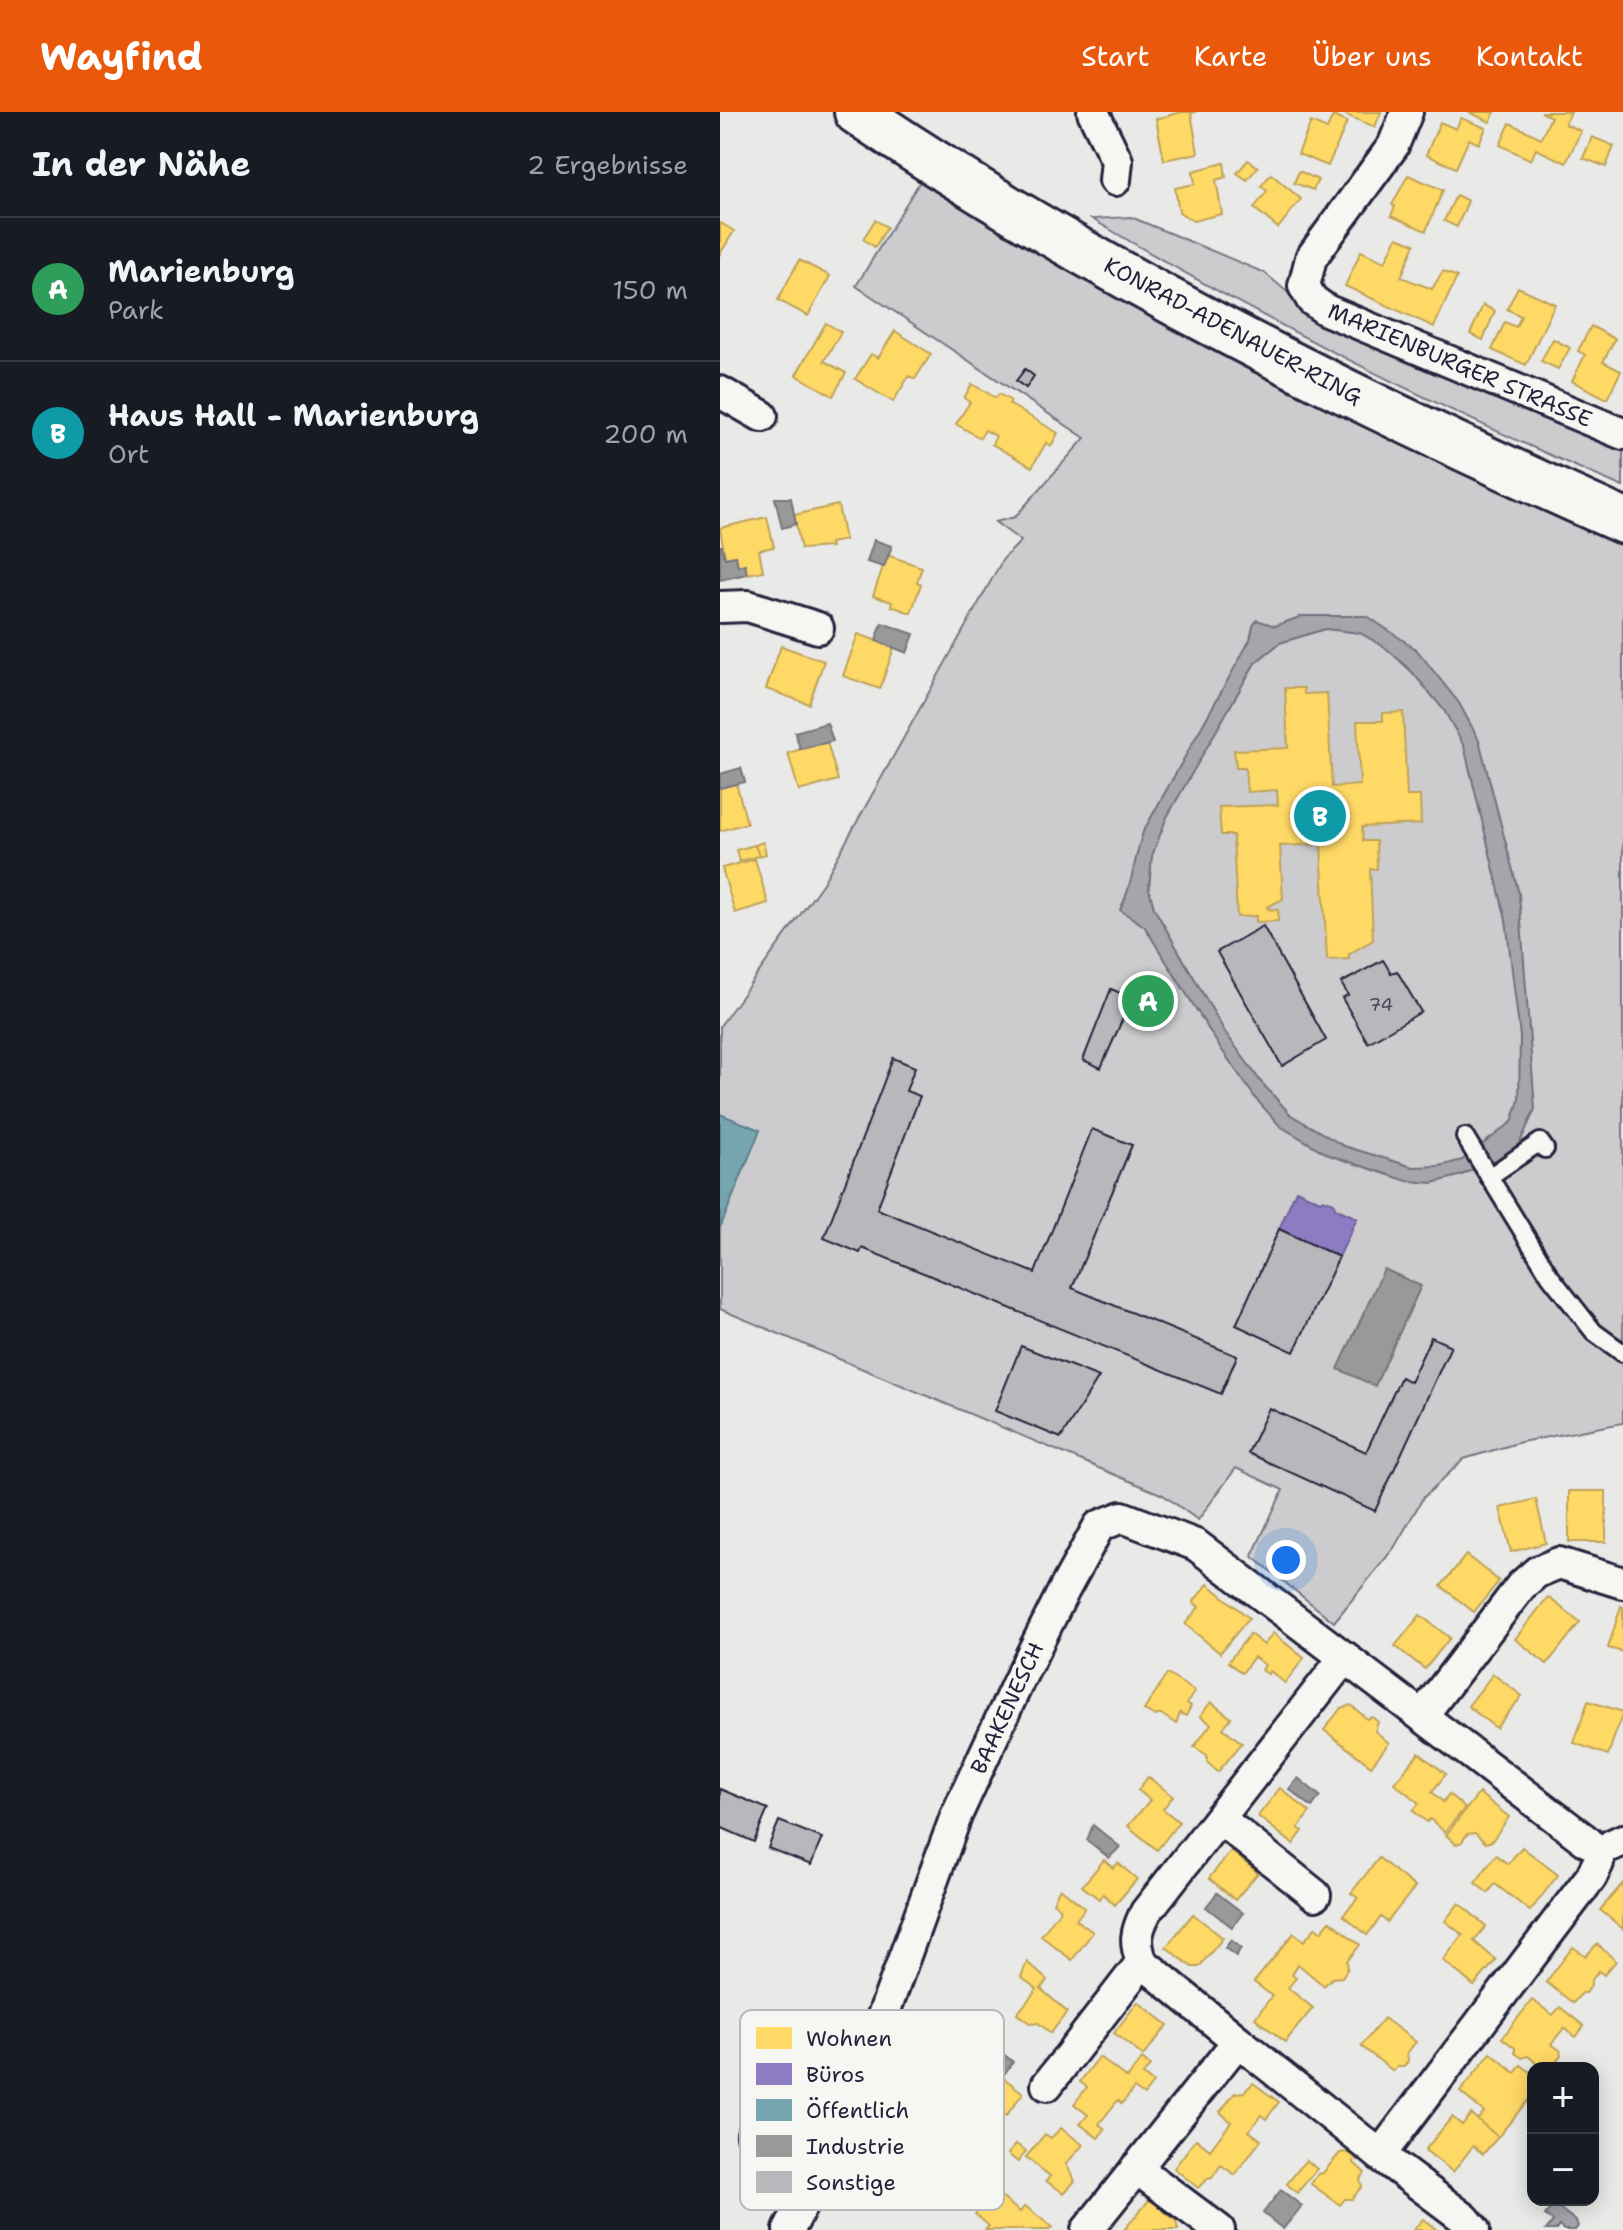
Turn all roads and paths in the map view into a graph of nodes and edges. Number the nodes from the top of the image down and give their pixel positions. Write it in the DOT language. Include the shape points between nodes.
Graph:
graph roads {
  1 [pos="857,112"];
  2 [pos="1093,112"];
  3 [pos="1407,112"];
  4 [pos="1115,180"];
  5 [pos="720,392"];
  6 [pos="762,416"];
  7 [pos="1623,434"];
  8 [pos="1623,521"];
  9 [pos="720,607"];
  10 [pos="818,628"];
  11 [pos="1465,1137"];
  12 [pos="1545,1149"];
  13 [pos="1486,1172"];
  14 [pos="1623,1353"];
  15 [pos="1623,1583"];
  16 [pos="1345,1657"];
  17 [pos="1422,1716"];
  18 [pos="1220,1819"];
  19 [pos="1605,1847"];
  20 [pos="1315,1895"];
  21 [pos="1142,1962"];
  22 [pos="885,2010"];
  23 [pos="1238,2041"];
  24 [pos="1047,2085"];
  25 [pos="1380,2155"];
  26 [pos="1136,2168"];
  27 [pos="799,2210"];
  28 [pos="789,2230"];
  29 [pos="1087,2230"];
  30 [pos="1219,2230"];
  31 [pos="1474,2230"];
  1 -- 8 [label="main road, KONRAD-ADENAUER-RING" via="973,188 1157,293 1344,391"];
  2 -- 4 [label="street" via="1117,161"];
  3 -- 7 [label="street, MARIENBURGER STRASSE" via="1393,146 1311,258 1304,286 1312,300"];
  5 -- 6 [label="street"];
  9 -- 10 [label="street" via="748,606"];
  11 -- 13 [label="lane"];
  12 -- 13 [label="lane" via="1540,1142"];
  13 -- 14 [label="lane" via="1550,1276 1594,1332"];
  15 -- 17 [label="street" via="1559,1563 1537,1572"];
  16 -- 17 [label="street, BAAKENESCH"];
  16 -- 18 [label="street"];
  16 -- 22 [label="street, BAAKENESCH" via="1196,1545 1122,1517 1099,1526 956,1816"];
  17 -- 19 [label="street, BAAKENESCH"];
  18 -- 20 [label="street"];
  18 -- 21 [label="street" via="1137,1928 1135,1946"];
  19 -- 25 [label="street, BAAKENESCH" via="1591,1877"];
  21 -- 23 [label="street"];
  21 -- 24 [label="street"];
  23 -- 25 [label="street"];
  23 -- 26 [label="street"];
  25 -- 31 [label="street"];
  26 -- 29 [label="street"];
  26 -- 30 [label="street"];
  27 -- 28 [label="street, BAAKENESCH"];
}
